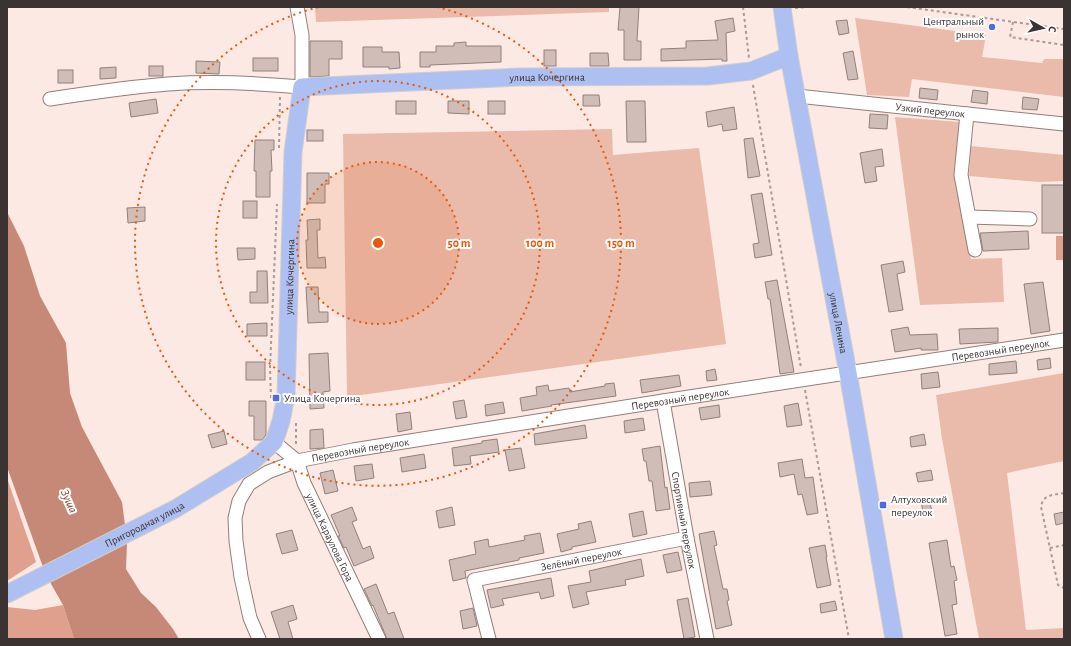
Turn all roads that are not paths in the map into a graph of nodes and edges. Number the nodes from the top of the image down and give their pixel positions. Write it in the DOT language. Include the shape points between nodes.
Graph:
graph roads {
  1 [pos="297,7"];
  2 [pos="782,7"];
  3 [pos="789,56"];
  4 [pos="302,87"];
  5 [pos="796,96"];
  6 [pos="50,98"];
  7 [pos="967,114"];
  8 [pos="1064,124"];
  9 [pos="969,217"];
  10 [pos="1030,219"];
  11 [pos="975,250"];
  12 [pos="1064,340"];
  13 [pos="848,373"];
  14 [pos="663,401"];
  15 [pos="274,442"];
  16 [pos="297,461"];
  17 [pos="687,538"];
  18 [pos="7,594"];
  19 [pos="259,639"];
  20 [pos="379,639"];
  21 [pos="489,639"];
  22 [pos="708,639"];
  23 [pos="894,639"];
  1 -- 4 [label="street" via="302,35"];
  2 -- 3 [label="main road, улица Ленина"];
  3 -- 4 [label="main road, улица Кочергина" via="751,71 708,76 519,77"];
  3 -- 5 [label="main road, улица Ленина"];
  4 -- 6 [label="street, улица Кочергина" via="254,82 169,84"];
  4 -- 15 [label="main road, улица Кочергина" via="293,152 286,396"];
  5 -- 7 [label="street, Узкий переулок"];
  5 -- 13 [label="main road, улица Ленина"];
  7 -- 8 [label="street, Узкий переулок"];
  7 -- 9 [label="street" via="961,175"];
  9 -- 10 [label="street"];
  9 -- 11 [label="street"];
  12 -- 13 [label="street, Перевозный переулок"];
  13 -- 14 [label="street, Перевозный переулок"];
  13 -- 23 [label="main road, улица Ленина"];
  14 -- 16 [label="street, Перевозный переулок"];
  14 -- 17 [label="street, Спортивный переулок"];
  15 -- 16 [label="street"];
  15 -- 18 [label="main road, Пригородная улица" via="252,462 175,509"];
  16 -- 19 [label="street, Перевозный переулок" via="268,472 249,484 236,512 236,541 241,577 250,618"];
  16 -- 20 [label="street, улица Караулова Гора" via="304,483"];
  17 -- 21 [label="street, Зелёный переулок" via="474,580"];
  17 -- 22 [label="street, Спортивный переулок"];
}
